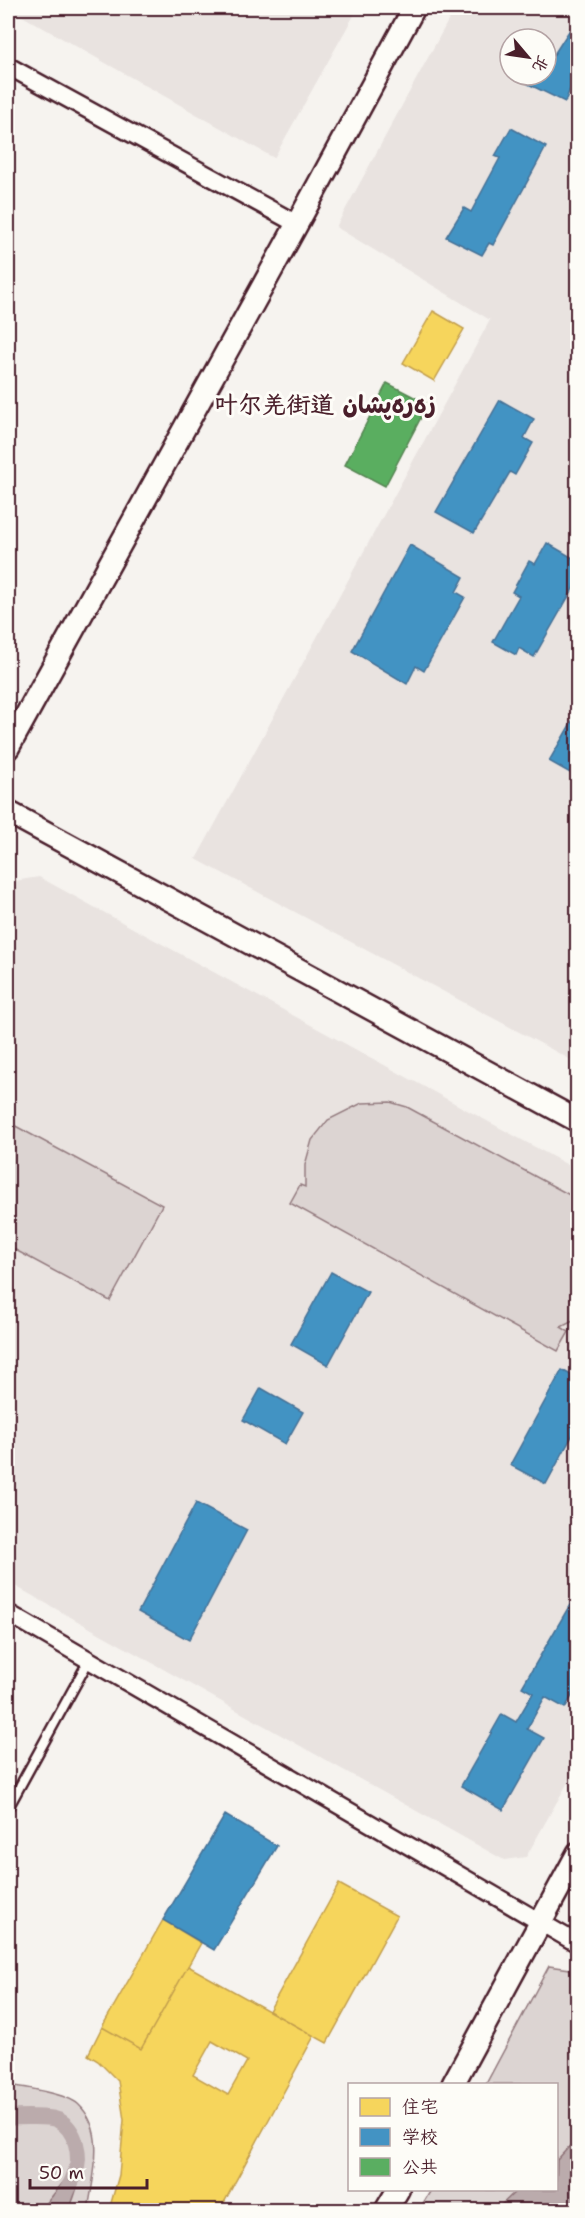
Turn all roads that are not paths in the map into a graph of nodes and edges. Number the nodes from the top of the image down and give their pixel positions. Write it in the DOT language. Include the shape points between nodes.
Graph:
graph roads {
  1 [pos="414,8"];
  2 [pos="8,66"];
  3 [pos="297,224"];
  4 [pos="8,748"];
  5 [pos="8,812"];
  6 [pos="578,1121"];
  7 [pos="8,1613"];
  8 [pos="89,1660"];
  9 [pos="8,1808"];
  10 [pos="578,1853"];
  11 [pos="541,1921"];
  12 [pos="578,1944"];
  13 [pos="454,2083"];
  14 [pos="397,2191"];
  15 [pos="386,2211"];
  1 -- 3 [label="street"];
  2 -- 3 [label="street"];
  3 -- 4 [label="street"];
  5 -- 6 [label="street"];
  7 -- 8 [label="street"];
  8 -- 9 [label="lane"];
  8 -- 11 [label="street"];
  10 -- 11 [label="street"];
  11 -- 12 [label="street"];
  11 -- 13 [label="street"];
  14 -- 15 [label="street"];
}
